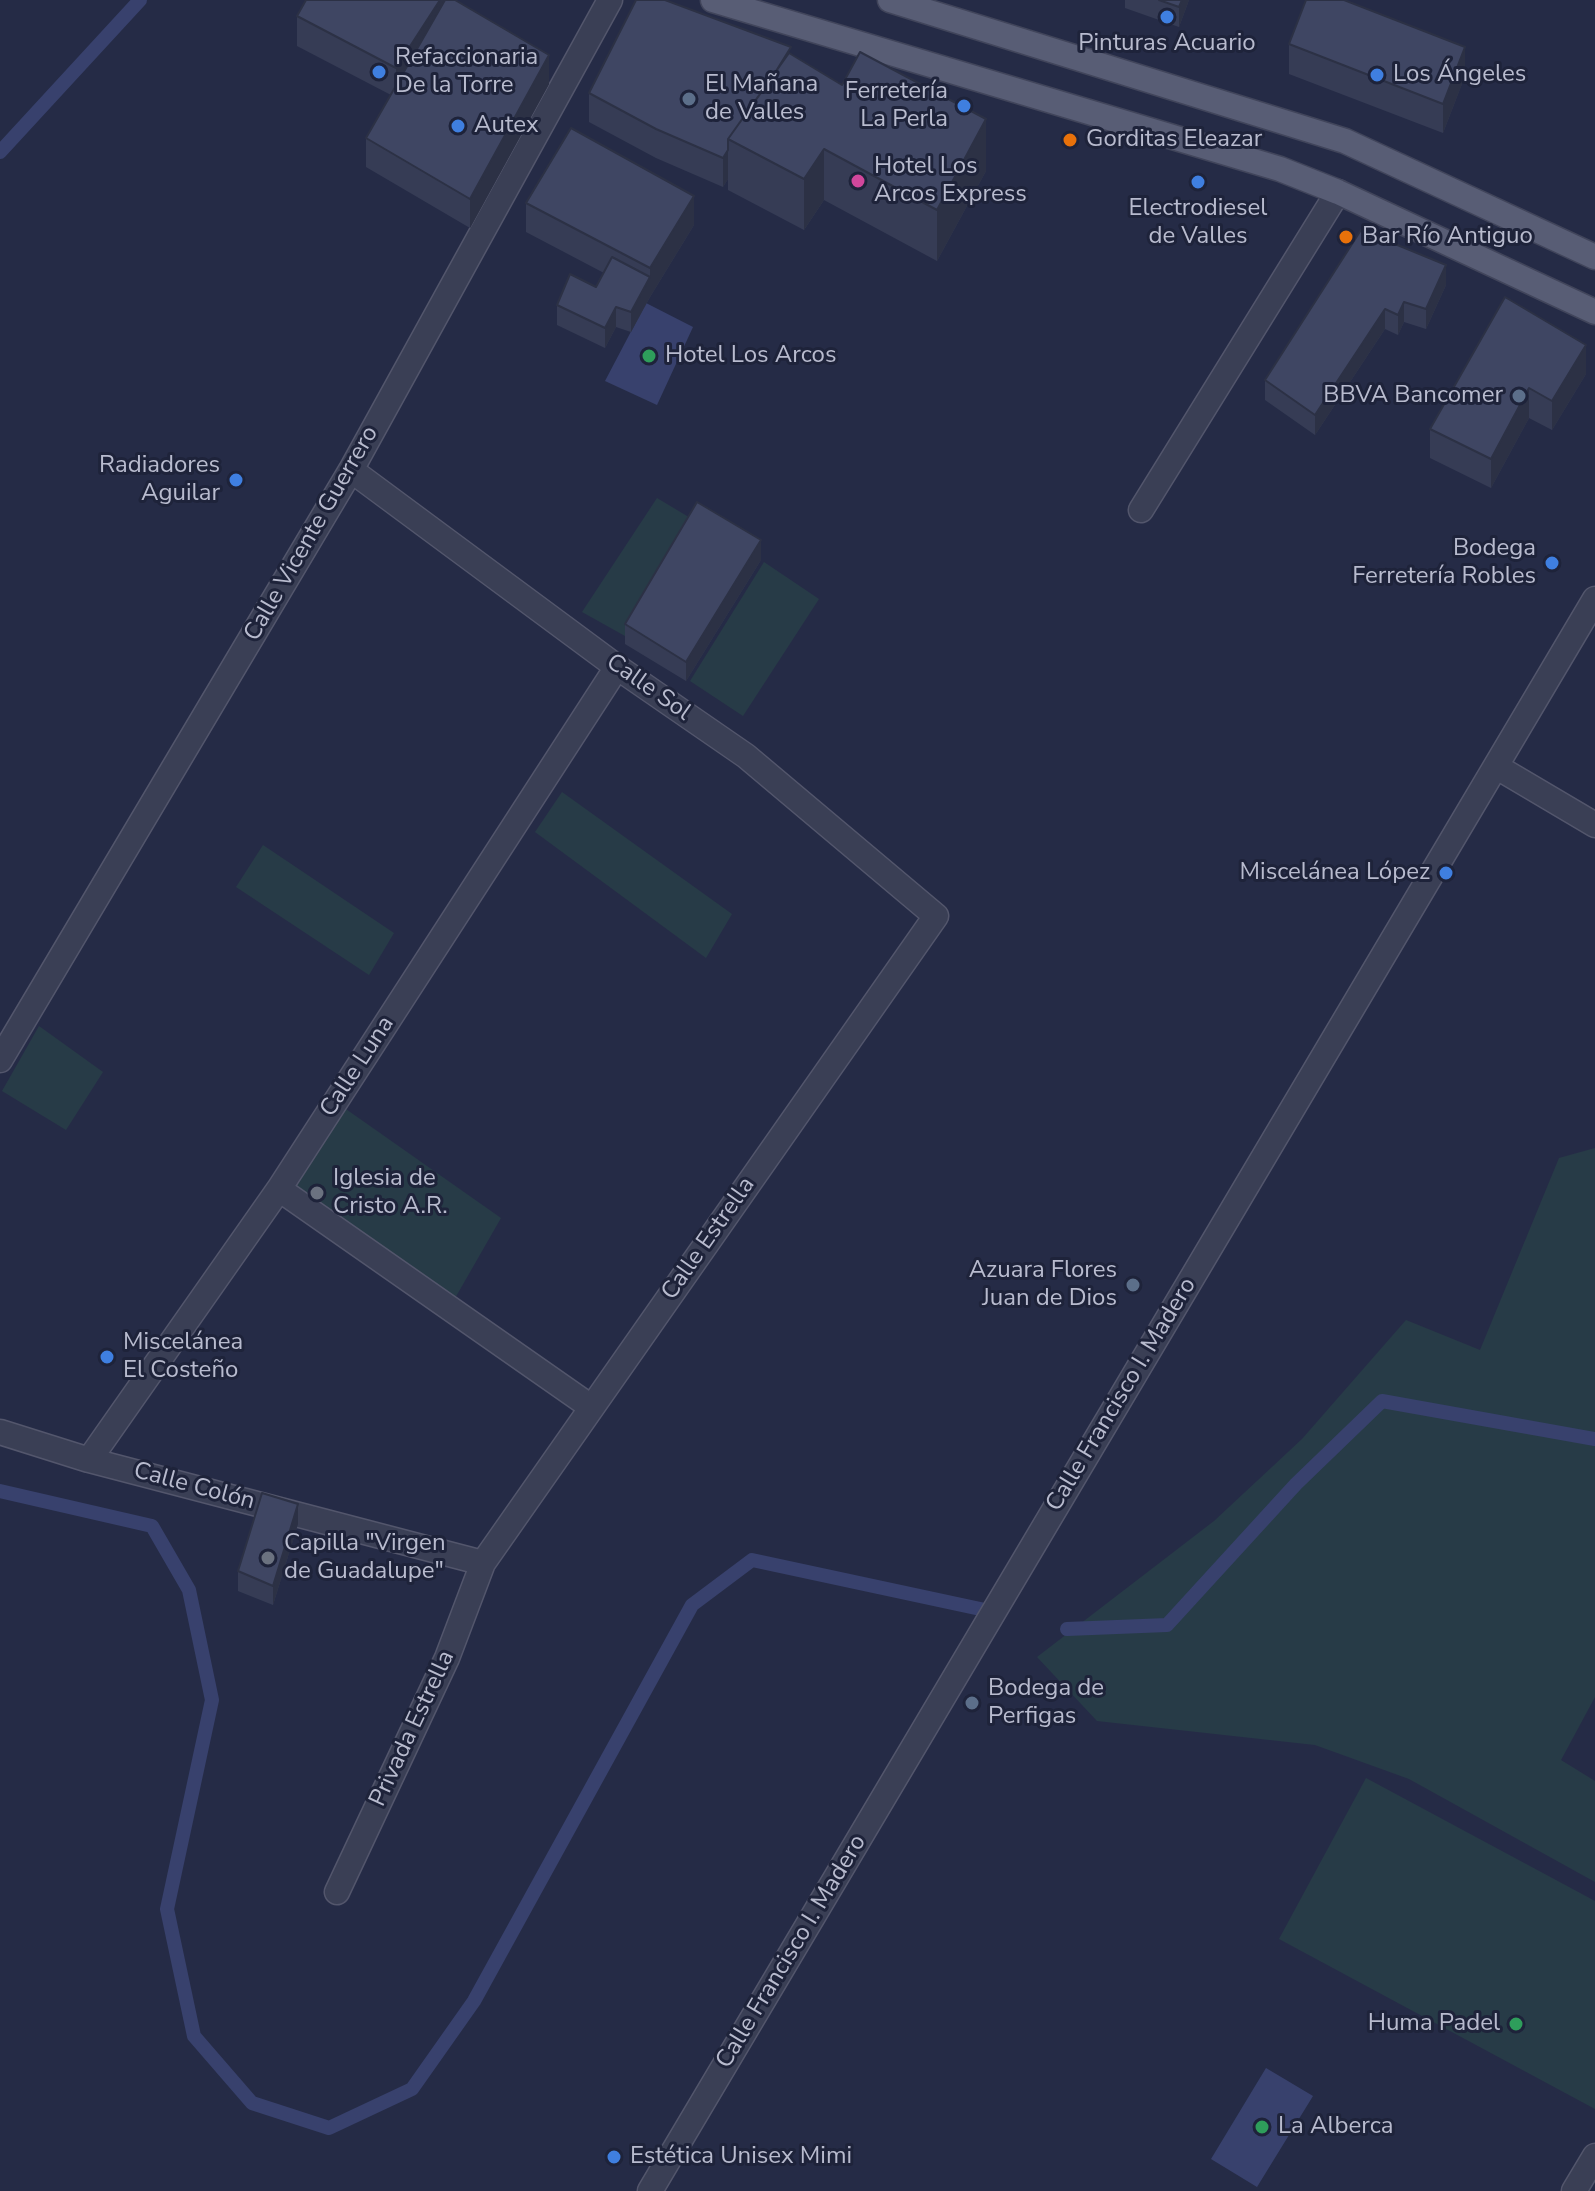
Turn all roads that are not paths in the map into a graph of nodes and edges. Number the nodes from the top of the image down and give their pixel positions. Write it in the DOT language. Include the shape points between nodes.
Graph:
graph roads {
  1 [pos="610,0"];
  2 [pos="713,0"];
  3 [pos="890,0"];
  4 [pos="1338,192"];
  5 [pos="1595,257"];
  6 [pos="1595,312"];
  7 [pos="351,470"];
  8 [pos="1141,510"];
  9 [pos="1595,599"];
  10 [pos="617,667"];
  11 [pos="1497,767"];
  12 [pos="1595,825"];
  13 [pos="936,916"];
  14 [pos="0,1060"];
  15 [pos="279,1189"];
  16 [pos="591,1407"];
  17 [pos="0,1432"];
  18 [pos="89,1460"];
  19 [pos="483,1563"];
  20 [pos="337,1892"];
  21 [pos="1595,2156"];
  22 [pos="650,2191"];
  23 [pos="1574,2191"];
  1 -- 7 [label="street, Calle Vicente Guerrero"];
  2 -- 4 [label="main road" via="1280,169"];
  3 -- 5 [label="main road" via="1345,141"];
  4 -- 6 [label="main road"];
  4 -- 8 [label="street"];
  7 -- 10 [label="street, Calle Sol"];
  7 -- 14 [label="street, Calle Vicente Guerrero"];
  9 -- 11 [label="street, Calle Francisco I. Madero"];
  10 -- 13 [label="street, Calle Sol" via="746,756"];
  10 -- 15 [label="street, Calle Luna"];
  11 -- 12 [label="street"];
  11 -- 22 [label="street, Calle Francisco I. Madero"];
  13 -- 16 [label="street, Calle Estrella"];
  15 -- 16 [label="street"];
  15 -- 18 [label="street, Calle Luna"];
  16 -- 19 [label="street, Calle Estrella"];
  17 -- 18 [label="street, Calle Colón"];
  18 -- 19 [label="street, Calle Colón"];
  19 -- 20 [label="street, Privada Estrella" via="447,1658"];
  21 -- 23 [label="street"];
}
